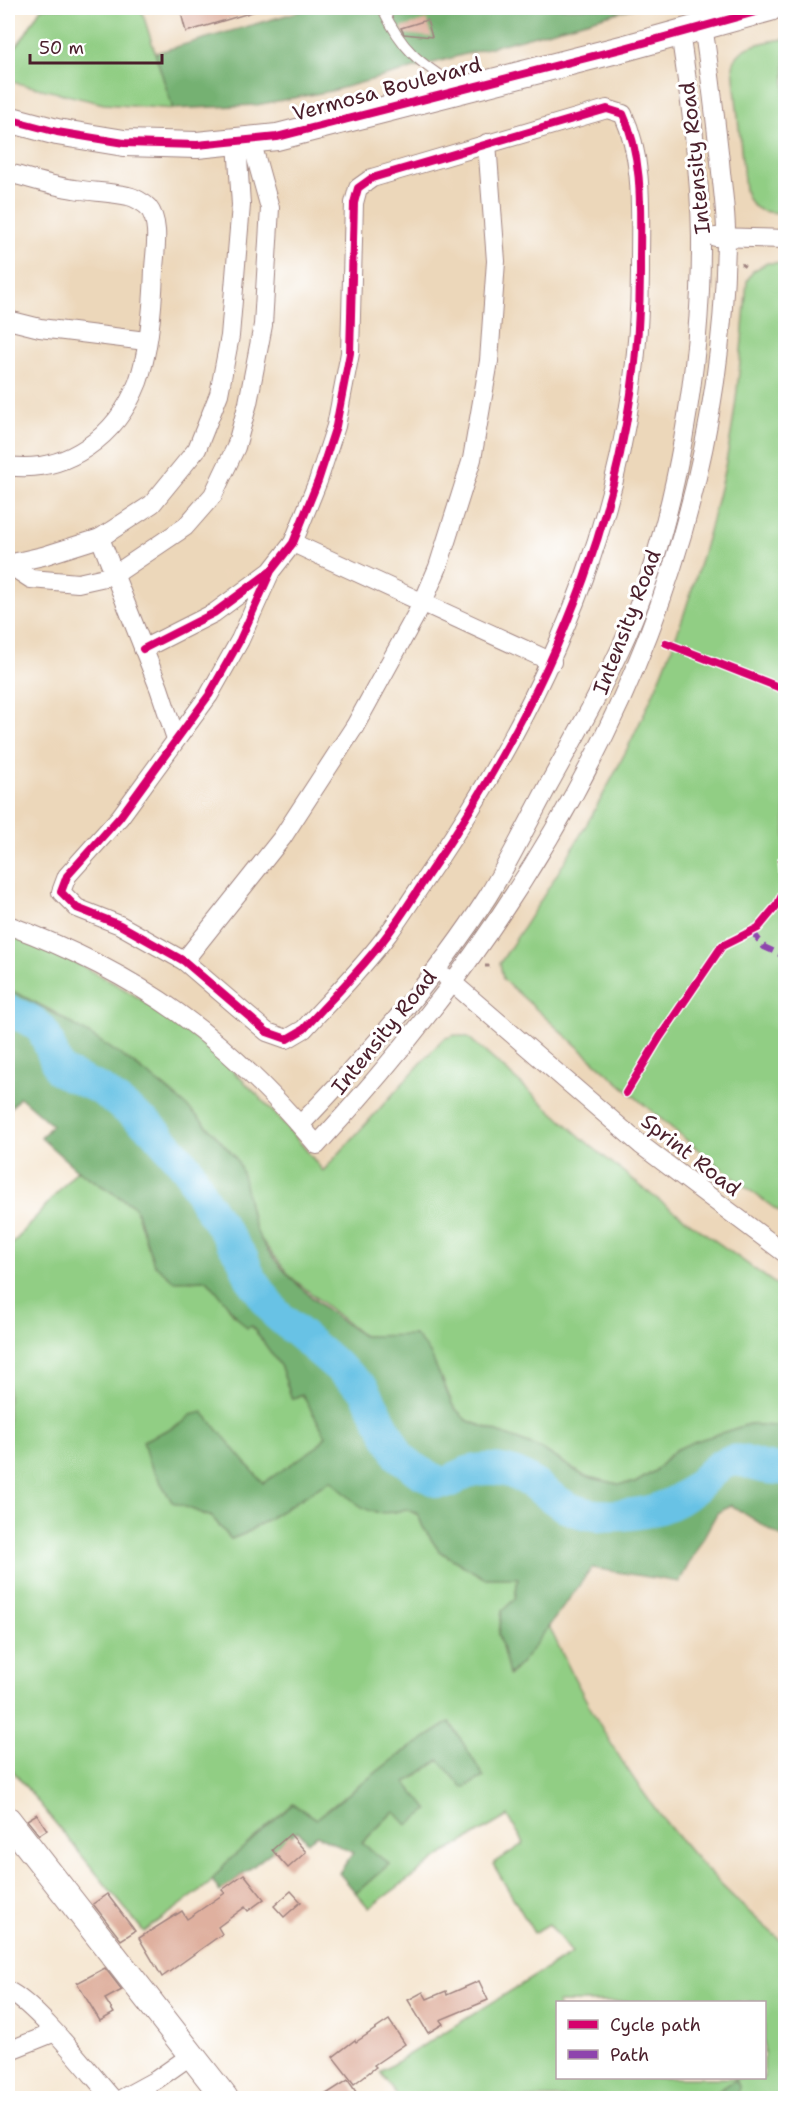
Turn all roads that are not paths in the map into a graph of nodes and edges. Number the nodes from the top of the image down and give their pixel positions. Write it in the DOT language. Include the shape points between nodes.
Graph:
graph roads {
  1 [pos="382,8"];
  2 [pos="770,8"];
  3 [pos="691,29"];
  4 [pos="460,88"];
  5 [pos="8,119"];
  6 [pos="244,141"];
  7 [pos="487,143"];
  8 [pos="8,173"];
  9 [pos="701,237"];
  10 [pos="726,237"];
  11 [pos="786,239"];
  12 [pos="8,320"];
  13 [pos="146,341"];
  14 [pos="219,394"];
  15 [pos="248,403"];
  16 [pos="8,466"];
  17 [pos="100,538"];
  18 [pos="293,543"];
  19 [pos="8,564"];
  20 [pos="271,571"];
  21 [pos="114,574"];
  22 [pos="423,602"];
  23 [pos="143,649"];
  24 [pos="552,662"];
  25 [pos="176,739"];
  26 [pos="8,925"];
  27 [pos="184,961"];
  28 [pos="436,968"];
  29 [pos="454,983"];
  30 [pos="300,1125"];
  31 [pos="786,1254"];
  32 [pos="8,1820"];
  33 [pos="8,1992"];
  34 [pos="53,2033"];
  35 [pos="8,2051"];
  36 [pos="190,2056"];
  37 [pos="112,2098"];
  38 [pos="123,2098"];
  39 [pos="225,2098"];
  1 -- 4 [label="lane" via="404,47 431,71"];
  2 -- 3 [label="main road, Vermosa Boulevard"];
  3 -- 4 [label="main road, Vermosa Boulevard"];
  3 -- 9 [label="street, Intensity Road" via="692,124"];
  3 -- 10 [label="street, Intensity Road"];
  4 -- 6 [label="main road, Vermosa Boulevard" via="316,128"];
  5 -- 6 [label="main road, Vermosa Boulevard" via="123,143"];
  6 -- 14 [label="street" via="230,336"];
  6 -- 15 [label="street" via="270,208 263,325"];
  7 -- 18 [label="street" via="372,178 358,188 354,203 350,353 336,426"];
  7 -- 22 [label="street" via="496,261 489,361 472,459"];
  7 -- 24 [label="street" via="607,109 623,114 632,133 637,165 641,295 626,427 586,579"];
  8 -- 13 [label="street" via="72,189 130,196 148,206 156,223"];
  9 -- 10 [label="street"];
  9 -- 28 [label="street, Intensity Road" via="696,336 683,435 660,534 628,631 489,895"];
  10 -- 11 [label="street"];
  10 -- 29 [label="street, Intensity Road" via="720,343 708,426 693,498 662,603 620,705 567,807 505,910"];
  12 -- 13 [label="street" via="40,328"];
  13 -- 16 [label="street" via="138,381 121,414 101,436 77,455 51,466"];
  14 -- 15 [label="street"];
  14 -- 17 [label="street" via="197,449 152,504"];
  15 -- 21 [label="street" via="236,447 213,495 186,527"];
  17 -- 19 [label="street"];
  17 -- 21 [label="street"];
  18 -- 20 [label="street"];
  18 -- 22 [label="street"];
  19 -- 21 [label="street" via="31,579 78,583"];
  20 -- 23 [label="street" via="214,614"];
  20 -- 25 [label="street" via="240,640"];
  21 -- 23 [label="street"];
  22 -- 24 [label="street"];
  22 -- 27 [label="street" via="355,726 282,838"];
  23 -- 25 [label="street"];
  24 -- 27 [label="street" via="483,792 388,935 304,1029 287,1039 267,1032"];
  25 -- 27 [label="street" via="120,817 67,876 61,892 77,908 120,925"];
  26 -- 30 [label="street" via="57,943 130,980 185,1016 236,1059"];
  28 -- 29 [label="street, Sprint Road"];
  28 -- 30 [label="street, Intensity Road" via="381,1037"];
  29 -- 30 [label="street, Intensity Road" via="398,1055 317,1145"];
  29 -- 31 [label="street, Sprint Road" via="641,1145"];
  32 -- 36 [label="main road"];
  33 -- 34 [label="street" via="16,1995"];
  34 -- 35 [label="street"];
  34 -- 37 [label="street"];
  36 -- 38 [label="street"];
  36 -- 39 [label="main road"];
}
